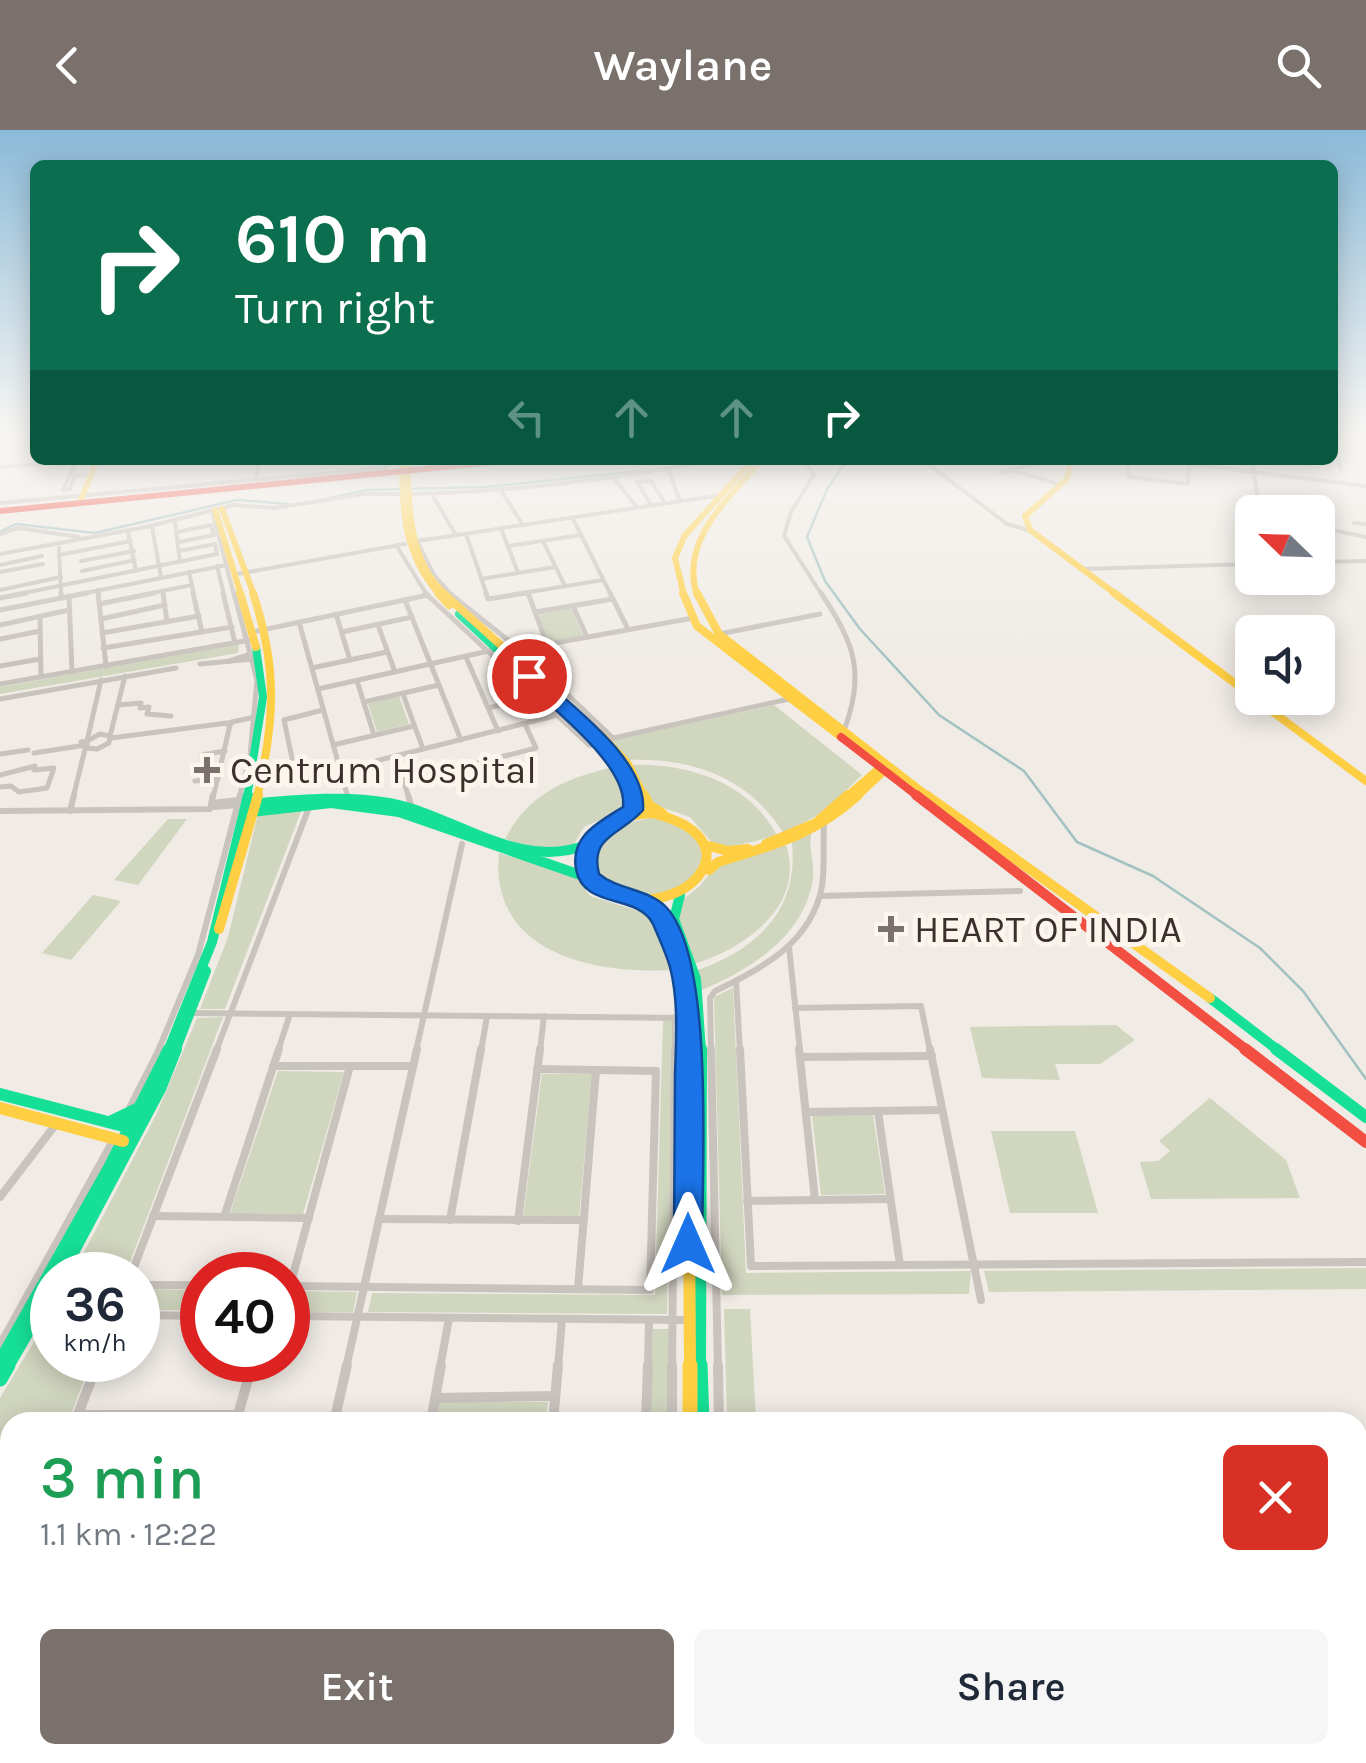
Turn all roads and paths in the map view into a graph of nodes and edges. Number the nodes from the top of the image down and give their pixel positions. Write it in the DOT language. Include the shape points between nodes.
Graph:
graph roads {
  1 [pos="226,508"];
  2 [pos="406,508"];
  3 [pos="440,508"];
  4 [pos="512,508"];
  5 [pos="629,508"];
  6 [pos="710,508"];
  7 [pos="725,508"];
  8 [pos="793,508"];
  9 [pos="986,508"];
  10 [pos="1034,508"];
  11 [pos="214,512"];
  12 [pos="572,517"];
  13 [pos="174,523"];
  14 [pos="1354,523"];
  15 [pos="1366,524"];
  16 [pos="523,525"];
  17 [pos="152,527"];
  18 [pos="501,528"];
  19 [pos="1335,530"];
  20 [pos="1031,531"];
  21 [pos="128,532"];
  22 [pos="177,532"];
  23 [pos="0,534"];
  24 [pos="466,534"];
  25 [pos="456,535"];
  26 [pos="581,535"];
  27 [pos="90,537"];
  28 [pos="1366,537"];
  29 [pos="543,541"];
  30 [pos="131,542"];
  31 [pos="179,542"];
  32 [pos="407,543"];
  33 [pos="508,546"];
  34 [pos="134,551"];
  35 [pos="179,551"];
  36 [pos="79,552"];
  37 [pos="42,553"];
  38 [pos="135,560"];
  39 [pos="81,561"];
  40 [pos="1366,561"];
  41 [pos="180,562"];
  42 [pos="1335,562"];
  43 [pos="1,564"];
  44 [pos="43,564"];
  45 [pos="1235,564"];
  46 [pos="227,565"];
  47 [pos="159,566"];
  48 [pos="217,566"];
  49 [pos="556,567"];
  50 [pos="1080,569"];
  51 [pos="82,571"];
  52 [pos="136,571"];
  53 [pos="189,572"];
  54 [pos="241,573"];
  55 [pos="518,573"];
  56 [pos="61,578"];
  57 [pos="161,578"];
  58 [pos="481,579"];
  59 [pos="603,580"];
  60 [pos="44,581"];
  61 [pos="83,582"];
  62 [pos="192,585"];
  63 [pos="61,586"];
  64 [pos="564,586"];
  65 [pos="2,589"];
  66 [pos="98,590"];
  67 [pos="164,591"];
  68 [pos="528,592"];
  69 [pos="431,594"];
  70 [pos="68,596"];
  71 [pos="0,598"];
  72 [pos="60,598"];
  73 [pos="612,599"];
  74 [pos="404,600"];
  75 [pos="99,604"];
  76 [pos="165,605"];
  77 [pos="573,606"];
  78 [pos="0,610"];
  79 [pos="69,610"];
  80 [pos="535,612"];
  81 [pos="336,614"];
  82 [pos="820,614"];
  83 [pos="40,616"];
  84 [pos="199,616"];
  85 [pos="412,617"];
  86 [pos="694,618"];
  87 [pos="101,619"];
  88 [pos="168,622"];
  89 [pos="299,622"];
  90 [pos="378,624"];
  91 [pos="232,626"];
  92 [pos="0,627"];
  93 [pos="628,630"];
  94 [pos="40,631"];
  95 [pos="202,632"];
  96 [pos="342,632"];
  97 [pos="102,633"];
  98 [pos="719,634"];
  99 [pos="254,635"];
  100 [pos="587,637"];
  101 [pos="0,640"];
  102 [pos="235,643"];
  103 [pos="547,644"];
  104 [pos="102,648"];
  105 [pos="504,650"];
  106 [pos="388,652"];
  107 [pos="251,656"];
  108 [pos="466,656"];
  109 [pos="40,659"];
  110 [pos="350,660"];
  111 [pos="200,664"];
  112 [pos="430,664"];
  113 [pos="0,666"];
  114 [pos="106,666"];
  115 [pos="176,668"];
  116 [pos="312,668"];
  117 [pos="72,672"];
  118 [pos="395,672"];
  119 [pos="125,676"];
  120 [pos="40,677"];
  121 [pos="101,680"];
  122 [pos="357,680"];
  123 [pos="0,684"];
  124 [pos="1235,684"];
  125 [pos="439,685"];
  126 [pos="318,689"];
  127 [pos="402,694"];
  128 [pos="788,698"];
  129 [pos="0,699"];
  130 [pos="524,699"];
  131 [pos="364,702"];
  132 [pos="118,705"];
  133 [pos="488,708"];
  134 [pos="324,710"];
  135 [pos="562,714"];
  136 [pos="1277,715"];
  137 [pos="170,716"];
  138 [pos="255,720"];
  139 [pos="229,724"];
  140 [pos="524,724"];
  141 [pos="414,726"];
  142 [pos="498,731"];
  143 [pos="843,733"];
  144 [pos="374,735"];
  145 [pos="111,738"];
  146 [pos="461,740"];
  147 [pos="608,742"];
  148 [pos="86,743"];
  149 [pos="333,745"];
  150 [pos="423,749"];
  151 [pos="225,751"];
  152 [pos="31,752"];
  153 [pos="0,755"];
  154 [pos="202,755"];
  155 [pos="396,756"];
  156 [pos="26,767"];
  157 [pos="883,768"];
  158 [pos="340,771"];
  159 [pos="0,776"];
  160 [pos="218,779"];
  161 [pos="1366,781"];
  162 [pos="195,782"];
  163 [pos="404,782"];
  164 [pos="0,787"];
  165 [pos="348,798"];
  166 [pos="212,805"];
  167 [pos="310,805"];
  168 [pos="246,806"];
  169 [pos="412,808"];
  170 [pos="70,810"];
  171 [pos="0,811"];
  172 [pos="663,814"];
  173 [pos="623,816"];
  174 [pos="824,823"];
  175 [pos="462,844"];
  176 [pos="588,844"];
  177 [pos="708,846"];
  178 [pos="704,876"];
  179 [pos="589,878"];
  180 [pos="1020,891"];
  181 [pos="680,895"];
  182 [pos="820,896"];
  183 [pos="642,902"];
  184 [pos="789,946"];
  185 [pos="736,981"];
  186 [pos="795,1008"];
  187 [pos="705,1009"];
  188 [pos="189,1013"];
  189 [pos="230,1013"];
  190 [pos="290,1014"];
  191 [pos="424,1016"];
  192 [pos="487,1016"];
  193 [pos="544,1016"];
  194 [pos="681,1018"];
  195 [pos="165,1048"];
  196 [pos="932,1056"];
  197 [pos="800,1057"];
  198 [pos="273,1066"];
  199 [pos="350,1066"];
  200 [pos="413,1066"];
  201 [pos="538,1069"];
  202 [pos="596,1070"];
  203 [pos="0,1094"];
  204 [pos="0,1108"];
  205 [pos="942,1110"];
  206 [pos="878,1111"];
  207 [pos="806,1112"];
  208 [pos="1366,1117"];
  209 [pos="56,1124"];
  210 [pos="132,1125"];
  211 [pos="118,1140"];
  212 [pos="1366,1142"];
  213 [pos="0,1198"];
  214 [pos="890,1199"];
  215 [pos="815,1200"];
  216 [pos="747,1201"];
  217 [pos="153,1216"];
  218 [pos="224,1217"];
  219 [pos="309,1218"];
  220 [pos="379,1219"];
  221 [pos="450,1220"];
  222 [pos="584,1220"];
  223 [pos="518,1221"];
  224 [pos="69,1230"];
  225 [pos="71,1252"];
  226 [pos="140,1252"];
  227 [pos="299,1252"];
  228 [pos="1366,1262"];
  229 [pos="900,1265"];
  230 [pos="974,1265"];
  231 [pos="310,1286"];
  232 [pos="364,1287"];
  233 [pos="578,1290"];
  234 [pos="981,1300"];
  235 [pos="310,1316"];
  236 [pos="358,1317"];
  237 [pos="449,1318"];
  238 [pos="562,1319"];
  239 [pos="649,1320"];
  240 [pos="671,1320"];
  241 [pos="688,1320"];
  242 [pos="30,1329"];
  243 [pos="0,1344"];
  244 [pos="0,1361"];
  245 [pos="0,1380"];
  246 [pos="90,1382"];
  247 [pos="247,1382"];
  248 [pos="555,1396"];
  249 [pos="435,1398"];
  250 [pos="79,1412"];
  251 [pos="239,1412"];
  252 [pos="336,1412"];
  253 [pos="433,1412"];
  254 [pos="554,1412"];
  255 [pos="646,1412"];
  256 [pos="672,1412"];
  257 [pos="690,1412"];
  258 [pos="702,1412"];
  259 [pos="719,1412"];
  1 -- 11 [label="street"];
  2 -- 32 [label="street"];
  3 -- 25 [label="street"];
  4 -- 16 [label="street"];
  5 -- 12 [label="street"];
  6 -- 86 [label="street" via="674,563"];
  7 -- 98 [label="street" via="689,555"];
  8 -- 143 [label="street" via="784,536 858,654 854,714"];
  9 -- 20 [label="street"];
  10 -- 20 [label="street" via="1025,516"];
  11 -- 13 [label="street"];
  11 -- 27 [label="street"];
  11 -- 46 [label="street"];
  11 -- 54 [label="street"];
  12 -- 16 [label="street"];
  12 -- 26 [label="street"];
  13 -- 17 [label="street"];
  13 -- 22 [label="street"];
  14 -- 15 [label="street"];
  16 -- 18 [label="street"];
  17 -- 21 [label="street"];
  17 -- 47 [label="street"];
  18 -- 24 [label="street"];
  18 -- 33 [label="street"];
  19 -- 28 [label="street"];
  20 -- 50 [label="street"];
  21 -- 30 [label="street"];
  21 -- 37 [label="street"];
  22 -- 31 [label="street"];
  22 -- 31 [label="street" via="211,525 214,534"];
  23 -- 27 [label="street" via="18,528"];
  24 -- 25 [label="street"];
  24 -- 58 [label="street"];
  25 -- 32 [label="street"];
  26 -- 29 [label="street"];
  26 -- 59 [label="street"];
  27 -- 43 [label="street"];
  29 -- 33 [label="street"];
  29 -- 49 [label="street"];
  30 -- 34 [label="street"];
  30 -- 36 [label="street"];
  31 -- 35 [label="street"];
  32 -- 54 [label="street"];
  32 -- 69 [label="street"];
  32 -- 105 [label="street" via="440,589"];
  33 -- 55 [label="street"];
  34 -- 38 [label="street"];
  34 -- 39 [label="street"];
  35 -- 41 [label="street"];
  35 -- 41 [label="street" via="216,544 218,554"];
  36 -- 39 [label="street"];
  36 -- 56 [label="street" via="59,552"];
  37 -- 43 [label="street"];
  37 -- 44 [label="street"];
  38 -- 51 [label="street"];
  38 -- 52 [label="street"];
  39 -- 51 [label="street"];
  40 -- 42 [label="street"];
  41 -- 47 [label="street"];
  43 -- 44 [label="street"];
  43 -- 65 [label="street"];
  44 -- 60 [label="street"];
  45 -- 50 [label="street"];
  46 -- 48 [label="street"];
  46 -- 99 [label="street"];
  47 -- 52 [label="street"];
  47 -- 57 [label="street"];
  48 -- 53 [label="street"];
  48 -- 91 [label="street"];
  49 -- 55 [label="street"];
  49 -- 64 [label="street"];
  50 -- 124 [label="street"];
  51 -- 61 [label="street"];
  52 -- 61 [label="street"];
  53 -- 57 [label="street"];
  53 -- 62 [label="street"];
  54 -- 99 [label="street"];
  55 -- 58 [label="street"];
  56 -- 60 [label="street"];
  56 -- 63 [label="street"];
  57 -- 66 [label="street"];
  58 -- 68 [label="street" via="488,599"];
  59 -- 64 [label="street"];
  59 -- 73 [label="street"];
  60 -- 65 [label="street"];
  61 -- 63 [label="street"];
  62 -- 67 [label="street"];
  62 -- 84 [label="street"];
  63 -- 71 [label="street"];
  63 -- 72 [label="street"];
  64 -- 68 [label="street"];
  66 -- 70 [label="street"];
  66 -- 75 [label="street"];
  67 -- 75 [label="street"];
  67 -- 76 [label="street"];
  68 -- 80 [label="street"];
  69 -- 74 [label="street"];
  69 -- 105 [label="street"];
  70 -- 72 [label="street"];
  70 -- 79 [label="street"];
  72 -- 78 [label="street"];
  73 -- 77 [label="street"];
  73 -- 93 [label="street"];
  74 -- 81 [label="street"];
  74 -- 85 [label="street"];
  75 -- 87 [label="street"];
  76 -- 87 [label="street"];
  76 -- 88 [label="street"];
  77 -- 80 [label="street"];
  77 -- 100 [label="street"];
  78 -- 92 [label="street"];
  79 -- 83 [label="street"];
  79 -- 117 [label="street"];
  80 -- 103 [label="street"];
  81 -- 89 [label="street"];
  81 -- 96 [label="street"];
  82 -- 98 [label="street"];
  83 -- 92 [label="street"];
  83 -- 94 [label="street"];
  84 -- 88 [label="street"];
  84 -- 95 [label="street"];
  85 -- 90 [label="street"];
  85 -- 112 [label="street"];
  86 -- 93 [label="street"];
  86 -- 128 [label="street"];
  87 -- 97 [label="street"];
  88 -- 97 [label="street"];
  89 -- 99 [label="street"];
  89 -- 116 [label="street"];
  90 -- 96 [label="street"];
  90 -- 106 [label="street"];
  91 -- 95 [label="street"];
  91 -- 102 [label="street"];
  93 -- 100 [label="street"];
  94 -- 101 [label="street"];
  94 -- 109 [label="street"];
  95 -- 104 [label="street"];
  96 -- 110 [label="street"];
  97 -- 104 [label="street"];
  98 -- 143 [label="street"];
  99 -- 102 [label="street"];
  99 -- 107 [label="street"];
  99 -- 168 [label="street" via="264,708"];
  100 -- 103 [label="street"];
  102 -- 114 [label="street"];
  103 -- 105 [label="street"];
  104 -- 114 [label="street"];
  105 -- 108 [label="street"];
  105 -- 135 [label="street"];
  105 -- 147 [label="street"];
  106 -- 110 [label="street"];
  106 -- 118 [label="street"];
  107 -- 111 [label="street"];
  107 -- 138 [label="street"];
  108 -- 112 [label="street"];
  108 -- 133 [label="street"];
  109 -- 113 [label="street"];
  109 -- 120 [label="street"];
  110 -- 116 [label="street"];
  112 -- 118 [label="street"];
  112 -- 125 [label="street"];
  114 -- 117 [label="street"];
  115 -- 119 [label="street"];
  116 -- 126 [label="street"];
  117 -- 120 [label="street"];
  118 -- 122 [label="street"];
  119 -- 121 [label="street"];
  119 -- 132 [label="street"];
  120 -- 123 [label="street"];
  121 -- 129 [label="street"];
  121 -- 148 [label="street"];
  122 -- 126 [label="street"];
  122 -- 131 [label="street"];
  125 -- 127 [label="street"];
  125 -- 146 [label="street"];
  126 -- 134 [label="street"];
  127 -- 131 [label="street"];
  127 -- 141 [label="street"];
  128 -- 147 [label="street"];
  128 -- 157 [label="street"];
  130 -- 133 [label="street"];
  131 -- 144 [label="street"];
  132 -- 137 [label="street" via="141,702 147,714"];
  132 -- 145 [label="street"];
  133 -- 142 [label="street"];
  134 -- 149 [label="street"];
  134 -- 158 [label="street" via="284,720 296,782"];
  135 -- 140 [label="street"];
  135 -- 147 [label="street"];
  136 -- 161 [label="street"];
  138 -- 139 [label="street"];
  138 -- 168 [label="street"];
  139 -- 145 [label="street"];
  139 -- 151 [label="street"];
  140 -- 142 [label="street"];
  140 -- 163 [label="street" via="536,748"];
  141 -- 144 [label="street"];
  141 -- 150 [label="street"];
  142 -- 146 [label="street"];
  143 -- 157 [label="street"];
  144 -- 149 [label="street"];
  145 -- 148 [label="street" via="100,734"];
  145 -- 148 [label="street" via="98,749"];
  146 -- 150 [label="street"];
  147 -- 172 [label="street"];
  147 -- 173 [label="street" via="634,793 636,803"];
  148 -- 152 [label="street"];
  148 -- 170 [label="street"];
  149 -- 158 [label="street"];
  150 -- 155 [label="street"];
  151 -- 154 [label="street"];
  151 -- 160 [label="street"];
  152 -- 153 [label="street"];
  152 -- 156 [label="street"];
  155 -- 158 [label="street"];
  155 -- 163 [label="street"];
  156 -- 159 [label="street"];
  156 -- 164 [label="street" via="54,768 47,788"];
  157 -- 174 [label="street"];
  157 -- 177 [label="street" via="793,834 728,851"];
  157 -- 208 [label="street" via="1146,949"];
  157 -- 212 [label="street"];
  158 -- 165 [label="street"];
  160 -- 162 [label="street"];
  160 -- 166 [label="street"];
  163 -- 169 [label="street"];
  165 -- 168 [label="street"];
  165 -- 169 [label="street"];
  166 -- 168 [label="street"];
  166 -- 170 [label="street"];
  167 -- 168 [label="street"];
  167 -- 179 [label="street" via="398,812"];
  167 -- 189 [label="street"];
  168 -- 188 [label="street"];
  168 -- 195 [label="street"];
  169 -- 176 [label="street" via="546,854 572,855"];
  170 -- 171 [label="street"];
  172 -- 173 [label="street"];
  172 -- 177 [label="street" via="688,822"];
  173 -- 176 [label="street"];
  174 -- 178 [label="street" via="776,847 718,862"];
  174 -- 182 [label="street"];
  175 -- 191 [label="street"];
  176 -- 179 [label="street"];
  177 -- 178 [label="street"];
  178 -- 181 [label="street"];
  179 -- 183 [label="street" via="622,899"];
  180 -- 182 [label="street"];
  181 -- 183 [label="street"];
  181 -- 187 [label="street" via="674,919"];
  182 -- 184 [label="street"];
  183 -- 194 [label="street" via="659,913 682,967"];
  184 -- 185 [label="street"];
  184 -- 186 [label="street"];
  185 -- 187 [label="street" via="715,991"];
  185 -- 216 [label="street"];
  186 -- 196 [label="street" via="922,1006"];
  186 -- 197 [label="street"];
  187 -- 258 [label="street"];
  187 -- 259 [label="street"];
  188 -- 189 [label="street"];
  188 -- 195 [label="street"];
  188 -- 210 [label="street"];
  189 -- 190 [label="street"];
  189 -- 217 [label="street"];
  190 -- 191 [label="street"];
  190 -- 198 [label="street"];
  191 -- 192 [label="street"];
  191 -- 200 [label="street"];
  192 -- 193 [label="street"];
  192 -- 221 [label="street"];
  193 -- 194 [label="street"];
  193 -- 201 [label="street"];
  194 -- 240 [label="street"];
  194 -- 241 [label="street"];
  195 -- 210 [label="street"];
  195 -- 210 [label="street"];
  196 -- 197 [label="street"];
  196 -- 205 [label="street"];
  197 -- 207 [label="street"];
  198 -- 199 [label="street"];
  198 -- 218 [label="street"];
  199 -- 200 [label="street"];
  199 -- 219 [label="street"];
  200 -- 220 [label="street"];
  201 -- 202 [label="street"];
  201 -- 223 [label="street"];
  202 -- 222 [label="street"];
  202 -- 233 [label="street" via="656,1071 650,1290"];
  203 -- 210 [label="street"];
  204 -- 209 [label="street"];
  205 -- 206 [label="street"];
  205 -- 230 [label="street"];
  206 -- 207 [label="street"];
  206 -- 214 [label="street"];
  207 -- 215 [label="street"];
  209 -- 211 [label="street"];
  209 -- 213 [label="street"];
  210 -- 211 [label="street"];
  211 -- 224 [label="street"];
  211 -- 224 [label="street" via="116,1156"];
  211 -- 225 [label="street"];
  214 -- 215 [label="street"];
  214 -- 229 [label="street"];
  215 -- 216 [label="street"];
  216 -- 229 [label="street" via="751,1266"];
  217 -- 218 [label="street"];
  217 -- 226 [label="street"];
  218 -- 219 [label="street"];
  219 -- 227 [label="street"];
  220 -- 221 [label="street"];
  220 -- 232 [label="street"];
  221 -- 223 [label="street"];
  222 -- 223 [label="street"];
  222 -- 233 [label="street"];
  224 -- 243 [label="street"];
  224 -- 244 [label="street"];
  228 -- 230 [label="street"];
  229 -- 230 [label="street"];
  230 -- 234 [label="street"];
  231 -- 232 [label="street"];
  232 -- 233 [label="street"];
  232 -- 236 [label="street"];
  235 -- 236 [label="street"];
  236 -- 237 [label="street"];
  236 -- 252 [label="street"];
  237 -- 238 [label="street"];
  237 -- 249 [label="street"];
  238 -- 239 [label="street"];
  238 -- 248 [label="street"];
  239 -- 240 [label="street"];
  239 -- 255 [label="street"];
  240 -- 241 [label="street"];
  240 -- 256 [label="street"];
  241 -- 257 [label="street"];
  242 -- 245 [label="street"];
  246 -- 250 [label="street"];
  247 -- 251 [label="street"];
  248 -- 249 [label="street"];
  248 -- 254 [label="street"];
  249 -- 253 [label="street"];
}
